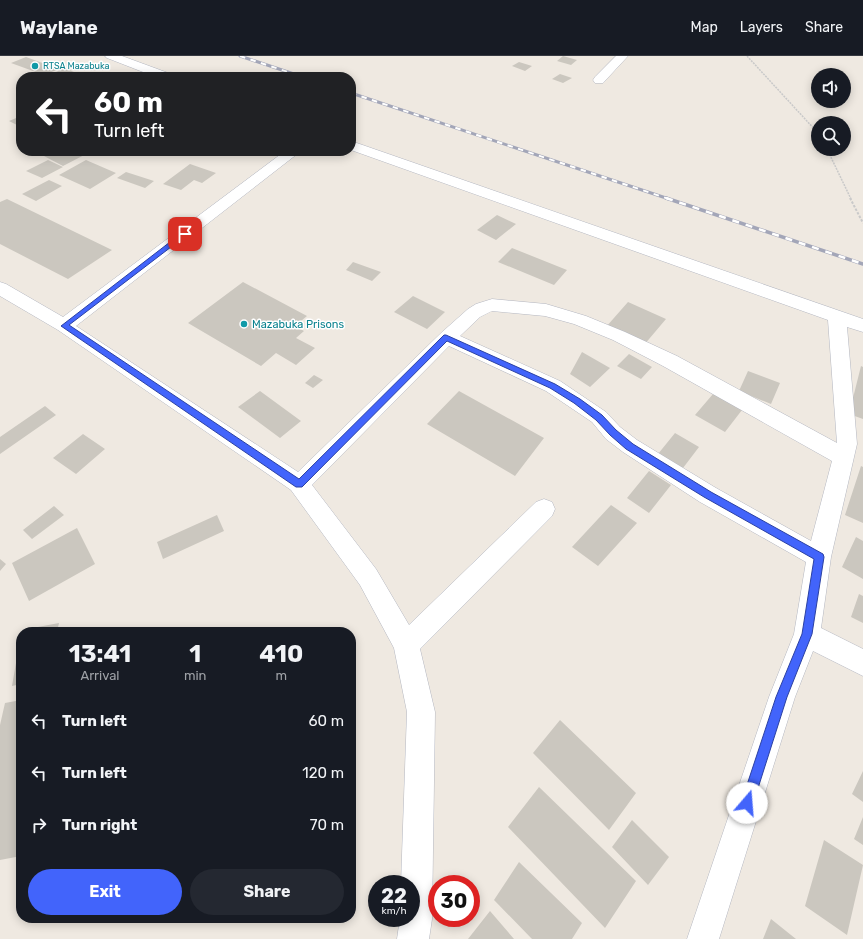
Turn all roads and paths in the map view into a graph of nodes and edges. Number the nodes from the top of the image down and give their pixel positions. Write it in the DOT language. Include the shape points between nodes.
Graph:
graph roads {
  1 [pos="111,56"];
  2 [pos="622,56"];
  3 [pos="747,56"];
  4 [pos="154,72"];
  5 [pos="599,80"];
  6 [pos="811,125"];
  7 [pos="356,147"];
  8 [pos="287,156"];
  9 [pos="830,156"];
  10 [pos="863,223"];
  11 [pos="0,288"];
  12 [pos="837,317"];
  13 [pos="64,326"];
  14 [pos="863,326"];
  15 [pos="446,337"];
  16 [pos="852,451"];
  17 [pos="299,484"];
  18 [pos="544,509"];
  19 [pos="819,557"];
  20 [pos="807,634"];
  21 [pos="406,645"];
  22 [pos="863,663"];
  23 [pos="413,939"];
  24 [pos="703,939"];
  1 -- 4 [label="street"];
  2 -- 5 [label="street"];
  3 -- 6 [label="path"];
  7 -- 12 [label="street"];
  8 -- 13 [label="street"];
  9 -- 10 [label="path"];
  11 -- 13 [label="street"];
  12 -- 14 [label="street"];
  12 -- 16 [label="street"];
  13 -- 17 [label="street"];
  15 -- 16 [label="street" via="482,308 492,306 546,310 580,320 618,336"];
  15 -- 17 [label="street"];
  15 -- 19 [label="street" via="553,386 599,417 613,433 630,446 708,495"];
  16 -- 19 [label="street"];
  17 -- 21 [label="street" via="368,577"];
  18 -- 21 [label="street"];
  19 -- 20 [label="street"];
  20 -- 22 [label="street"];
  20 -- 24 [label="street" via="782,697"];
  21 -- 23 [label="street" via="421,712 420,825"];
}
